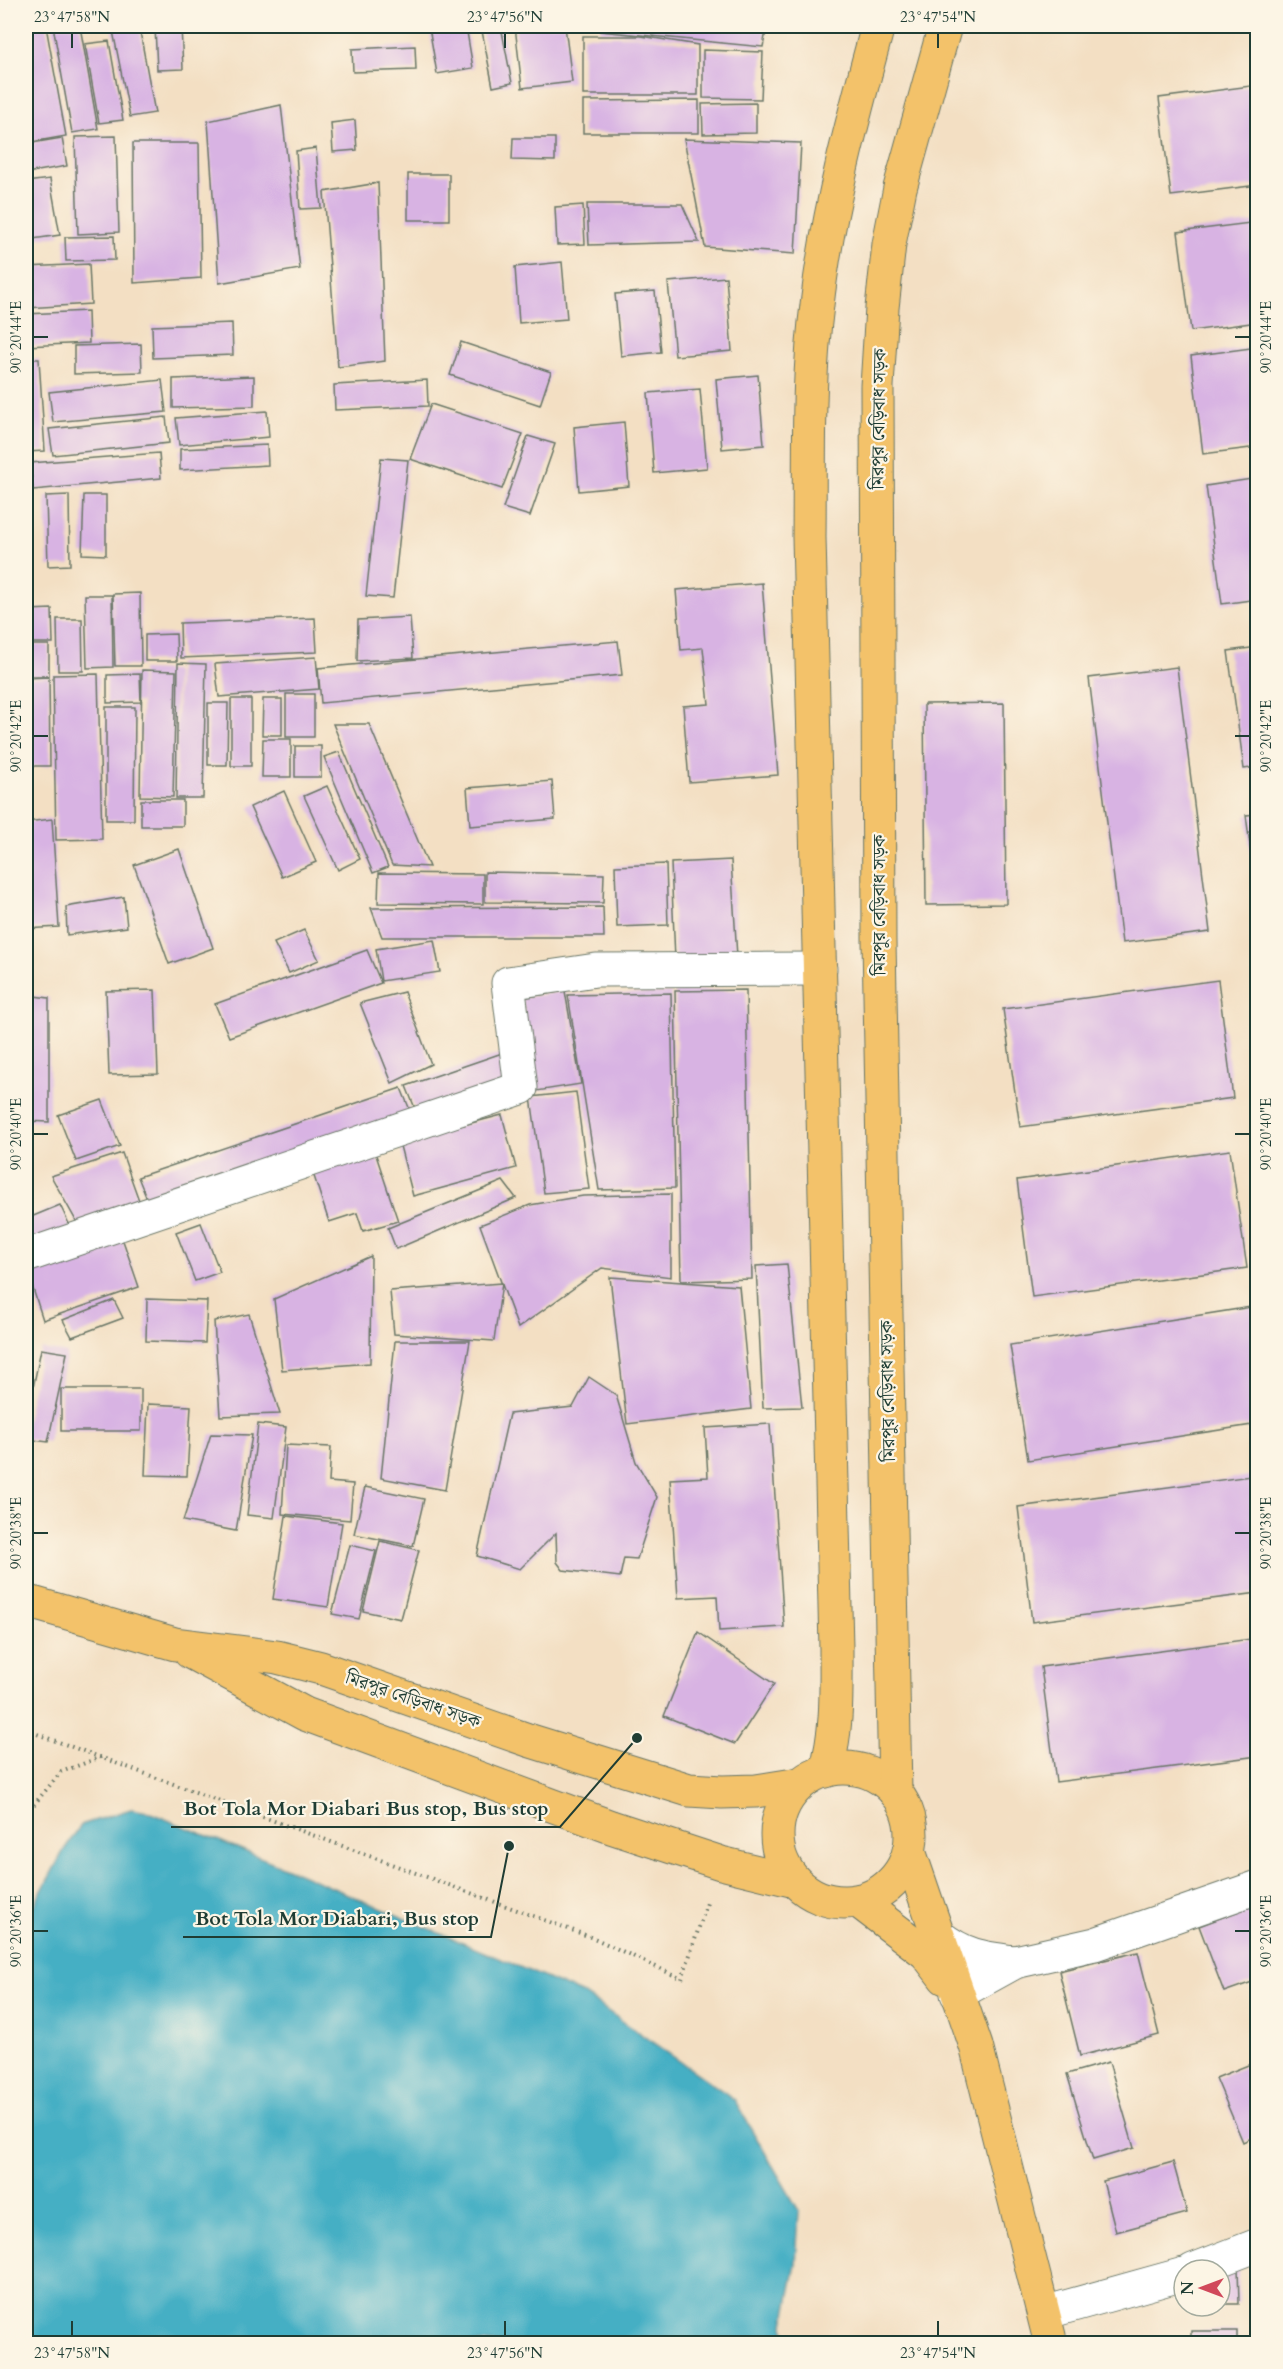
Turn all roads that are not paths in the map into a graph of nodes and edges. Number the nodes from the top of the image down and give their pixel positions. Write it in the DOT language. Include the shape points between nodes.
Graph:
graph roads {
  1 [pos="878,26"];
  2 [pos="945,26"];
  3 [pos="819,969"];
  4 [pos="26,1256"];
  5 [pos="26,1601"];
  6 [pos="175,1644"];
  7 [pos="813,1777"];
  8 [pos="895,1792"];
  9 [pos="909,1851"];
  10 [pos="795,1881"];
  11 [pos="1257,1887"];
  12 [pos="858,1901"];
  13 [pos="938,1935"];
  14 [pos="1015,1962"];
  15 [pos="957,1994"];
  16 [pos="1257,2245"];
  17 [pos="1224,2258"];
  18 [pos="1172,2279"];
  19 [pos="1048,2328"];
  1 -- 3 [label="highway" via="830,216 816,307 809,537"];
  2 -- 8 [label="highway, মিরপুর বেড়িবাধ সড়ক" via="900,188 889,244 877,386 879,941"];
  3 -- 4 [label="street" via="596,970 508,983 521,1088"];
  3 -- 7 [label="highway" via="836,1726 833,1749"];
  5 -- 6 [label="highway, মিরপুর বেড়িবাধ সড়ক"];
  6 -- 7 [label="highway, মিরপুর বেড়িবাধ সড়ক" via="277,1657 321,1668 528,1740 689,1790 756,1791"];
  6 -- 10 [label="highway" via="305,1714 611,1827 721,1863"];
  7 -- 8 [label="highway" via="841,1767 861,1769 880,1778"];
  7 -- 10 [label="highway" via="786,1801 778,1821 777,1842 783,1863"];
  8 -- 9 [label="highway" via="906,1809 911,1830"];
  9 -- 12 [label="highway" via="891,1883 876,1895"];
  9 -- 13 [label="highway"];
  10 -- 12 [label="highway" via="813,1895 835,1902"];
  11 -- 14 [label="street" via="1095,1944"];
  12 -- 15 [label="highway" via="926,1953"];
  13 -- 14 [label="street" via="956,1949"];
  13 -- 15 [label="highway"];
  14 -- 15 [label="street"];
  15 -- 19 [label="highway" via="976,2046"];
  16 -- 17 [label="street"];
  18 -- 19 [label="street"];
}
